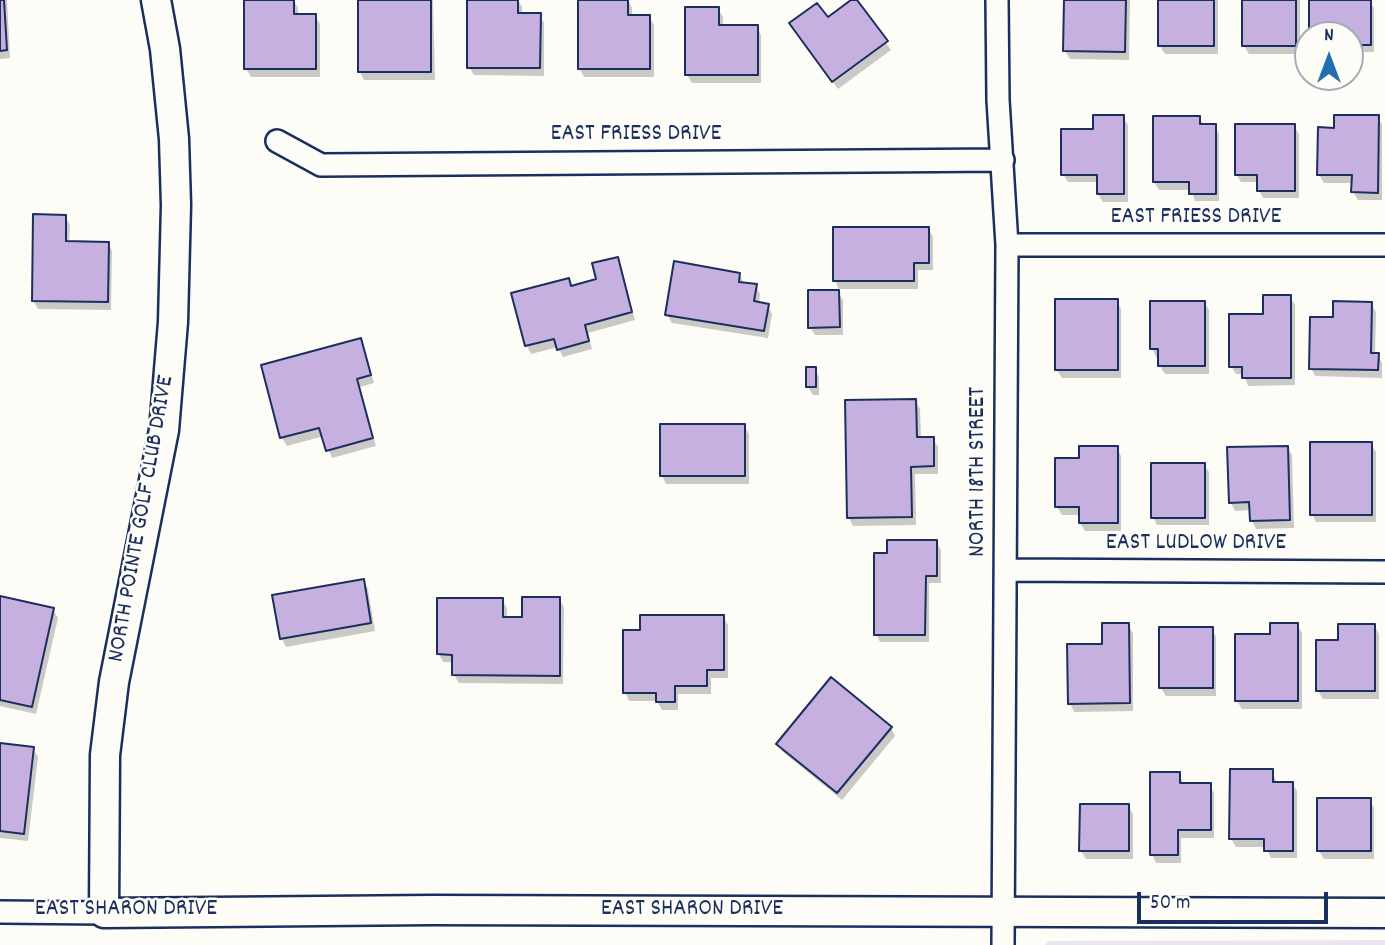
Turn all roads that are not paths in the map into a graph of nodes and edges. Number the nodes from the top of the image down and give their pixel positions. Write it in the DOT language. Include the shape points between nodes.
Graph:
graph roads {
  1 [pos="156,0"];
  2 [pos="997,0"];
  3 [pos="276,141"];
  4 [pos="1003,160"];
  5 [pos="1006,245"];
  6 [pos="1385,245"];
  7 [pos="1006,570"];
  8 [pos="1385,572"];
  9 [pos="0,912"];
  10 [pos="1003,912"];
  11 [pos="104,913"];
  12 [pos="1385,913"];
  13 [pos="1003,945"];
  1 -- 11 [label="street, NORTH POINTE GOLF CLUB DRIVE" via="174,139 173,322 164,430 114,682 107,743"];
  2 -- 4 [label="street, NORTH 18TH STREET"];
  3 -- 4 [label="street, EAST FRIESS DRIVE" via="321,165"];
  4 -- 5 [label="street, NORTH 18TH STREET"];
  5 -- 6 [label="street, EAST FRIESS DRIVE"];
  5 -- 7 [label="street, NORTH 18TH STREET"];
  7 -- 8 [label="street, EAST LUDLOW DRIVE"];
  7 -- 10 [label="street, NORTH 18TH STREET"];
  9 -- 11 [label="street, EAST SHARON DRIVE"];
  10 -- 11 [label="street, EAST SHARON DRIVE"];
  10 -- 12 [label="street, EAST SHARON DRIVE"];
  10 -- 13 [label="street, NORTH 18TH STREET"];
}
